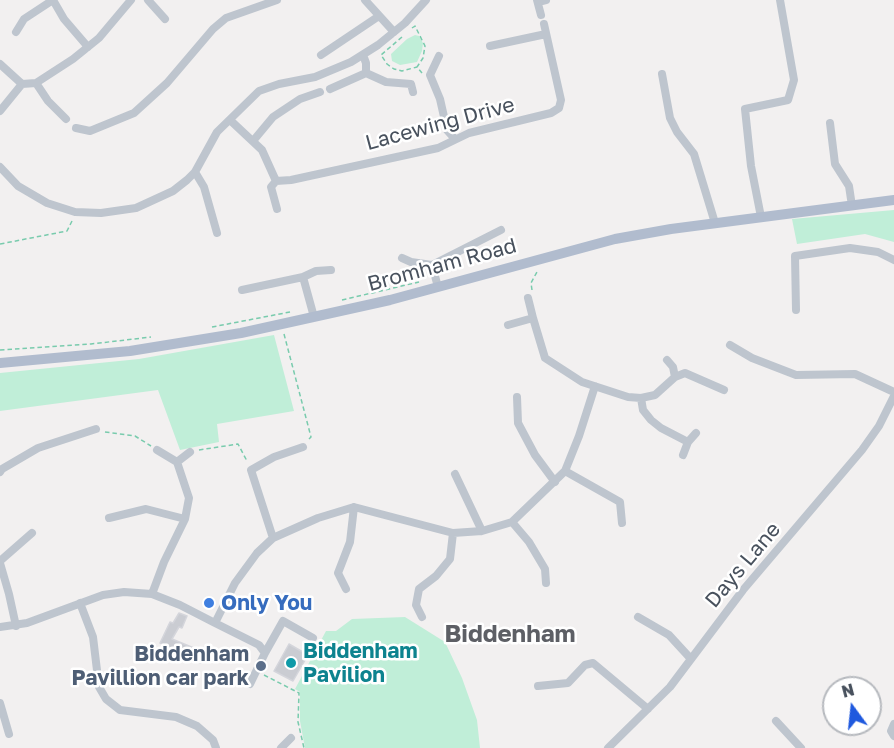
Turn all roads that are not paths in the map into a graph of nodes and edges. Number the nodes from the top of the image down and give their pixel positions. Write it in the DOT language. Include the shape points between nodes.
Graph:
graph roads {
  1 [pos="53,0"];
  2 [pos="132,0"];
  3 [pos="148,0"];
  4 [pos="277,0"];
  5 [pos="365,0"];
  6 [pos="426,0"];
  7 [pos="780,0"];
  8 [pos="540,1"];
  9 [pos="541,15"];
  10 [pos="379,16"];
  11 [pos="165,20"];
  12 [pos="544,24"];
  13 [pos="16,32"];
  14 [pos="394,32"];
  15 [pos="546,34"];
  16 [pos="490,45"];
  17 [pos="88,47"];
  18 [pos="321,55"];
  19 [pos="363,55"];
  20 [pos="439,56"];
  21 [pos="0,64"];
  22 [pos="366,73"];
  23 [pos="662,74"];
  24 [pos="36,83"];
  25 [pos="22,84"];
  26 [pos="330,89"];
  27 [pos="320,92"];
  28 [pos="413,93"];
  29 [pos="0,111"];
  30 [pos="66,119"];
  31 [pos="230,120"];
  32 [pos="830,123"];
  33 [pos="76,128"];
  34 [pos="455,138"];
  35 [pos="253,141"];
  36 [pos="0,167"];
  37 [pos="195,172"];
  38 [pos="276,181"];
  39 [pos="894,200"];
  40 [pos="852,206"];
  41 [pos="277,209"];
  42 [pos="761,217"];
  43 [pos="715,223"];
  44 [pos="501,230"];
  45 [pos="217,233"];
  46 [pos="402,258"];
  47 [pos="894,260"];
  48 [pos="432,265"];
  49 [pos="331,270"];
  50 [pos="303,277"];
  51 [pos="436,282"];
  52 [pos="242,290"];
  53 [pos="528,298"];
  54 [pos="796,310"];
  55 [pos="315,317"];
  56 [pos="533,318"];
  57 [pos="508,325"];
  58 [pos="730,345"];
  59 [pos="667,360"];
  60 [pos="0,363"];
  61 [pos="675,377"];
  62 [pos="595,386"];
  63 [pos="724,390"];
  64 [pos="894,392"];
  65 [pos="894,396"];
  66 [pos="517,398"];
  67 [pos="641,398"];
  68 [pos="96,429"];
  69 [pos="696,433"];
  70 [pos="688,442"];
  71 [pos="303,447"];
  72 [pos="157,450"];
  73 [pos="190,452"];
  74 [pos="683,455"];
  75 [pos="177,462"];
  76 [pos="565,471"];
  77 [pos="0,472"];
  78 [pos="454,474"];
  79 [pos="555,482"];
  80 [pos="354,507"];
  81 [pos="109,518"];
  82 [pos="185,519"];
  83 [pos="512,522"];
  84 [pos="622,523"];
  85 [pos="482,531"];
  86 [pos="33,533"];
  87 [pos="453,533"];
  88 [pos="273,538"];
  89 [pos="0,562"];
  90 [pos="546,583"];
  91 [pos="346,589"];
  92 [pos="152,594"];
  93 [pos="80,603"];
  94 [pos="422,617"];
  95 [pos="638,617"];
  96 [pos="214,623"];
  97 [pos="16,626"];
  98 [pos="0,627"];
  99 [pos="314,638"];
  100 [pos="265,653"];
  101 [pos="692,659"];
  102 [pos="250,684"];
  103 [pos="538,686"];
  104 [pos="0,703"];
  105 [pos="648,710"];
  106 [pos="776,721"];
  107 [pos="894,724"];
  108 [pos="9,734"];
  109 [pos="894,736"];
  110 [pos="291,738"];
  111 [pos="216,748"];
  112 [pos="281,748"];
  113 [pos="608,748"];
  114 [pos="801,748"];
  1 -- 13 [label="street" via="24,19"];
  1 -- 17 [label="street" via="64,20"];
  2 -- 17 [label="street"];
  3 -- 11 [label="street"];
  4 -- 33 [label="street" via="226,18 134,113 90,131"];
  5 -- 10 [label="street"];
  6 -- 14 [label="street"];
  7 -- 42 [label="street" via="794,80 788,100 745,109"];
  8 -- 9 [label="street"];
  10 -- 14 [label="street"];
  10 -- 18 [label="street"];
  12 -- 15 [label="street"];
  14 -- 19 [label="street"];
  15 -- 16 [label="street"];
  15 -- 34 [label="street, Lacewing Drive" via="561,100 559,108"];
  17 -- 24 [label="street"];
  19 -- 22 [label="street"];
  19 -- 31 [label="street" via="315,77 260,91"];
  20 -- 34 [label="street" via="430,75 447,130"];
  21 -- 25 [label="street"];
  22 -- 26 [label="street"];
  22 -- 28 [label="street" via="386,82 411,84"];
  23 -- 43 [label="street" via="670,118 694,154"];
  24 -- 25 [label="street"];
  24 -- 30 [label="street"];
  25 -- 29 [label="street"];
  27 -- 35 [label="street" via="300,99 273,117"];
  31 -- 35 [label="street"];
  31 -- 37 [label="street" via="217,132"];
  32 -- 40 [label="street" via="835,164 849,186"];
  34 -- 38 [label="street, Lacewing Drive" via="438,148"];
  35 -- 38 [label="street" via="262,150"];
  36 -- 37 [label="street" via="18,186 47,202 75,212 101,213 136,208 172,191"];
  37 -- 45 [label="street" via="204,187"];
  38 -- 41 [label="street" via="271,187"];
  39 -- 40 [label="main road, Bromham Road"];
  40 -- 42 [label="main road, Bromham Road"];
  42 -- 43 [label="main road, Bromham Road"];
  43 -- 51 [label="main road, Bromham Road" via="615,239"];
  44 -- 48 [label="street"];
  46 -- 48 [label="street"];
  47 -- 54 [label="street" via="878,252 850,248 795,256"];
  48 -- 51 [label="street"];
  49 -- 50 [label="street"];
  50 -- 52 [label="street"];
  50 -- 55 [label="street"];
  51 -- 55 [label="main road, Bromham Road"];
  53 -- 56 [label="street"];
  55 -- 60 [label="main road, Bromham Road" via="130,351"];
  56 -- 57 [label="street"];
  56 -- 62 [label="street" via="545,357 582,382"];
  58 -- 64 [label="street" via="796,375 855,374"];
  59 -- 61 [label="street"];
  61 -- 63 [label="street" via="685,374"];
  61 -- 67 [label="street" via="655,395"];
  62 -- 67 [label="street"];
  62 -- 76 [label="street"];
  65 -- 101 [label="street, Days Lane" via="862,450 743,590"];
  66 -- 79 [label="street" via="518,423"];
  67 -- 70 [label="street" via="643,410 651,420"];
  68 -- 77 [label="street" via="38,448"];
  69 -- 70 [label="street"];
  70 -- 74 [label="street"];
  71 -- 88 [label="street" via="251,470"];
  72 -- 75 [label="street"];
  73 -- 75 [label="street"];
  75 -- 82 [label="street" via="189,498"];
  76 -- 79 [label="street"];
  76 -- 84 [label="street" via="620,502"];
  78 -- 85 [label="street"];
  79 -- 83 [label="street"];
  80 -- 87 [label="street"];
  80 -- 88 [label="street"];
  80 -- 91 [label="street" via="350,542 338,573"];
  81 -- 82 [label="street" via="146,509"];
  82 -- 92 [label="street"];
  83 -- 85 [label="street"];
  83 -- 90 [label="street" via="545,569"];
  85 -- 87 [label="street"];
  86 -- 89 [label="street"];
  87 -- 94 [label="street" via="450,559 419,589 416,605"];
  88 -- 96 [label="street" via="235,583"];
  89 -- 97 [label="street"];
  92 -- 93 [label="street" via="114,593"];
  92 -- 96 [label="street"];
  93 -- 97 [label="street"];
  93 -- 111 [label="street" via="93,637 99,687 106,699 120,710 176,717 197,726"];
  95 -- 101 [label="street" via="669,635"];
  96 -- 100 [label="street" via="260,645"];
  97 -- 98 [label="street"];
  99 -- 100 [label="street" via="283,621"];
  100 -- 102 [label="street"];
  101 -- 105 [label="street, Days Lane"];
  103 -- 105 [label="street" via="568,683 585,665 593,663"];
  104 -- 108 [label="street"];
  105 -- 113 [label="street, Days Lane"];
  106 -- 114 [label="street"];
  107 -- 109 [label="street"];
  110 -- 112 [label="street"];
}
